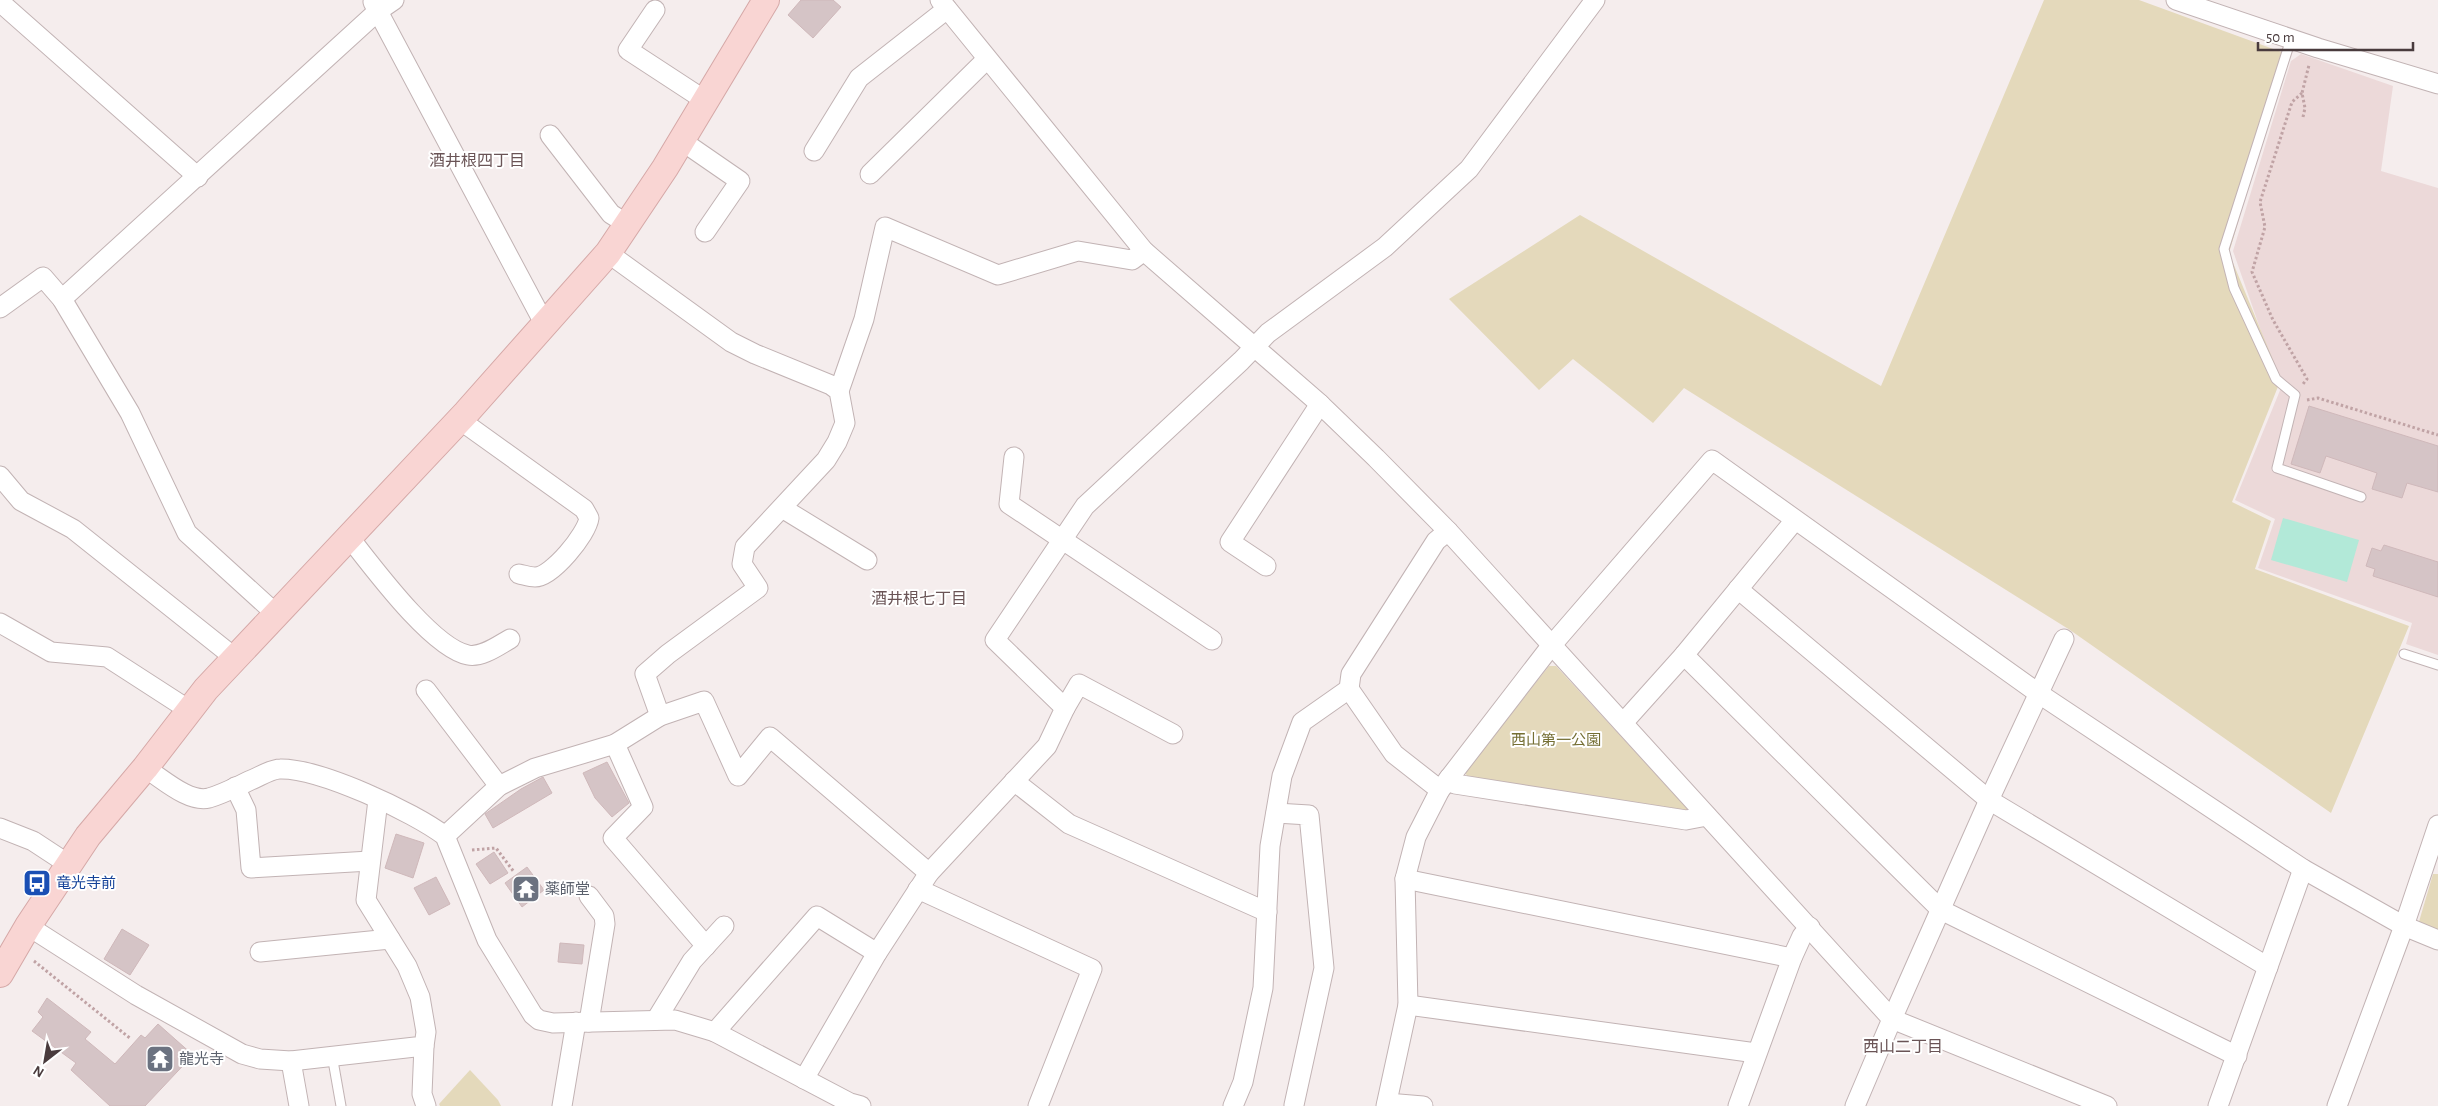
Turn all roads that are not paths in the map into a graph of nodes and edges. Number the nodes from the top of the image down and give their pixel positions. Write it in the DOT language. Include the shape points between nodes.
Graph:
graph roads {
  1 [pos="394,0"];
  2 [pos="766,0"];
  3 [pos="1595,0"];
  4 [pos="2176,0"];
  5 [pos="0,2"];
  6 [pos="943,5"];
  7 [pos="375,6"];
  8 [pos="655,10"];
  9 [pos="2291,39"];
  10 [pos="987,59"];
  11 [pos="2438,84"];
  12 [pos="706,101"];
  13 [pos="550,135"];
  14 [pos="682,141"];
  15 [pos="814,151"];
  16 [pos="870,174"];
  17 [pos="198,177"];
  18 [pos="627,224"];
  19 [pos="705,232"];
  20 [pos="1144,251"];
  21 [pos="608,254"];
  22 [pos="62,298"];
  23 [pos="0,308"];
  24 [pos="544,323"];
  25 [pos="1254,346"];
  26 [pos="839,391"];
  27 [pos="1320,404"];
  28 [pos="460,420"];
  29 [pos="1014,458"];
  30 [pos="0,476"];
  31 [pos="2361,497"];
  32 [pos="782,508"];
  33 [pos="1795,520"];
  34 [pos="1448,531"];
  35 [pos="349,537"];
  36 [pos="1062,540"];
  37 [pos="867,560"];
  38 [pos="1266,566"];
  39 [pos="519,574"];
  40 [pos="1738,589"];
  41 [pos="275,613"];
  42 [pos="0,623"];
  43 [pos="510,639"];
  44 [pos="2064,639"];
  45 [pos="1212,640"];
  46 [pos="1551,646"];
  47 [pos="2404,654"];
  48 [pos="1684,655"];
  49 [pos="235,658"];
  50 [pos="2438,664"];
  51 [pos="1349,689"];
  52 [pos="426,690"];
  53 [pos="2038,693"];
  54 [pos="1065,708"];
  55 [pos="190,710"];
  56 [pos="660,716"];
  57 [pos="1623,723"];
  58 [pos="1173,734"];
  59 [pos="615,744"];
  60 [pos="145,768"];
  61 [pos="1014,781"];
  62 [pos="1445,784"];
  63 [pos="500,786"];
  64 [pos="235,787"];
  65 [pos="378,800"];
  66 [pos="1989,800"];
  67 [pos="1276,813"];
  68 [pos="1707,816"];
  69 [pos="2438,825"];
  70 [pos="0,828"];
  71 [pos="445,836"];
  72 [pos="370,861"];
  73 [pos="68,864"];
  74 [pos="2303,869"];
  75 [pos="929,873"];
  76 [pos="1405,879"];
  77 [pos="918,889"];
  78 [pos="589,896"];
  79 [pos="1941,910"];
  80 [pos="1267,912"];
  81 [pos="724,926"];
  82 [pos="2404,926"];
  83 [pos="1810,927"];
  84 [pos="22,937"];
  85 [pos="390,938"];
  86 [pos="2438,940"];
  87 [pos="706,946"];
  88 [pos="260,952"];
  89 [pos="877,953"];
  90 [pos="1792,958"];
  91 [pos="2268,967"];
  92 [pos="0,974"];
  93 [pos="1408,1005"];
  94 [pos="1892,1019"];
  95 [pos="656,1020"];
  96 [pos="583,1022"];
  97 [pos="715,1032"];
  98 [pos="424,1046"];
  99 [pos="1756,1053"];
  100 [pos="332,1055"];
  101 [pos="2237,1056"];
  102 [pos="291,1061"];
  103 [pos="804,1079"];
  104 [pos="1386,1104"];
  105 [pos="853,1105"];
  106 [pos="299,1106"];
  107 [pos="342,1106"];
  108 [pos="426,1106"];
  109 [pos="562,1106"];
  110 [pos="1038,1106"];
  111 [pos="1233,1106"];
  112 [pos="1295,1106"];
  113 [pos="1423,1106"];
  114 [pos="1738,1106"];
  115 [pos="1855,1106"];
  116 [pos="2107,1106"];
  117 [pos="2218,1106"];
  118 [pos="2337,1106"];
  1 -- 7 [label="street"];
  2 -- 12 [label="street"];
  3 -- 25 [label="street" via="1469,169 1385,247"];
  4 -- 9 [label="street"];
  5 -- 17 [label="street"];
  6 -- 10 [label="street"];
  6 -- 15 [label="street" via="859,78"];
  7 -- 17 [label="street"];
  7 -- 24 [label="street"];
  8 -- 12 [label="street" via="628,50"];
  9 -- 11 [label="street"];
  9 -- 31 [label="lane" via="2224,249 2234,288 2276,379 2295,395 2277,468"];
  10 -- 16 [label="street"];
  10 -- 20 [label="street"];
  12 -- 14 [label="street"];
  13 -- 18 [label="street" via="612,214"];
  14 -- 18 [label="street"];
  14 -- 19 [label="street" via="740,182"];
  17 -- 22 [label="street"];
  18 -- 21 [label="street"];
  20 -- 25 [label="street"];
  20 -- 26 [label="street" via="1132,260 1078,251 998,275 885,227 864,319"];
  21 -- 24 [label="street"];
  21 -- 26 [label="street" via="731,342"];
  22 -- 23 [label="street" via="44,278"];
  22 -- 41 [label="street" via="130,413 187,533"];
  24 -- 28 [label="street"];
  25 -- 27 [label="street"];
  25 -- 36 [label="street" via="1085,506"];
  26 -- 32 [label="street" via="845,423 837,442 826,460"];
  27 -- 34 [label="street"];
  27 -- 38 [label="street" via="1230,542"];
  28 -- 35 [label="street"];
  28 -- 39 [label="street" via="584,510 589,518 584,533 553,568 535,577"];
  29 -- 36 [label="street" via="1010,504"];
  30 -- 49 [label="street" via="21,501 73,529"];
  32 -- 37 [label="street"];
  32 -- 56 [label="street" via="746,547 742,564 758,588 645,674"];
  33 -- 40 [label="street"];
  33 -- 46 [label="street" via="1712,460"];
  33 -- 53 [label="street"];
  34 -- 46 [label="street"];
  34 -- 51 [label="street" via="1436,541 1351,674"];
  35 -- 41 [label="street"];
  35 -- 43 [label="street" via="417,620 456,651 469,656 483,653"];
  36 -- 45 [label="street"];
  36 -- 54 [label="street" via="995,640"];
  40 -- 48 [label="street"];
  40 -- 66 [label="street"];
  41 -- 49 [label="street"];
  42 -- 55 [label="street" via="51,652 107,656"];
  44 -- 53 [label="street"];
  46 -- 57 [label="street"];
  46 -- 62 [label="street"];
  47 -- 50 [label="lane"];
  48 -- 57 [label="street"];
  48 -- 79 [label="street"];
  49 -- 55 [label="street"];
  51 -- 62 [label="street" via="1394,754"];
  51 -- 67 [label="street" via="1302,722 1282,776"];
  52 -- 63 [label="street"];
  53 -- 66 [label="street"];
  53 -- 74 [label="street"];
  54 -- 58 [label="street" via="1079,684"];
  54 -- 61 [label="street" via="1047,746"];
  55 -- 60 [label="street"];
  56 -- 59 [label="street"];
  56 -- 75 [label="street" via="704,702 738,776 770,738"];
  57 -- 68 [label="street"];
  59 -- 63 [label="street" via="535,768"];
  59 -- 87 [label="street" via="643,807 613,838"];
  60 -- 64 [label="street" via="191,797 208,798"];
  60 -- 73 [label="street"];
  61 -- 75 [label="street"];
  61 -- 80 [label="street" via="1069,824"];
  62 -- 68 [label="street" via="1686,820"];
  62 -- 76 [label="street" via="1416,837"];
  63 -- 71 [label="street"];
  64 -- 65 [label="street" via="278,769 310,773"];
  64 -- 72 [label="street" via="246,810 251,868"];
  65 -- 71 [label="street"];
  65 -- 72 [label="street"];
  66 -- 79 [label="street"];
  66 -- 91 [label="street"];
  67 -- 80 [label="street" via="1270,846"];
  67 -- 112 [label="street" via="1309,815 1324,968"];
  68 -- 83 [label="street"];
  69 -- 82 [label="street"];
  70 -- 73 [label="street" via="33,841"];
  71 -- 96 [label="street" via="487,940 532,1015 553,1023"];
  72 -- 85 [label="street" via="366,900"];
  73 -- 84 [label="street"];
  74 -- 82 [label="street"];
  74 -- 91 [label="street"];
  75 -- 77 [label="street"];
  76 -- 90 [label="street"];
  76 -- 93 [label="street"];
  77 -- 89 [label="street"];
  77 -- 110 [label="street" via="1092,969"];
  78 -- 96 [label="street" via="604,916 605,924"];
  79 -- 94 [label="street"];
  79 -- 101 [label="street"];
  80 -- 111 [label="street" via="1263,988 1243,1082"];
  81 -- 87 [label="street"];
  82 -- 86 [label="street"];
  82 -- 118 [label="street"];
  83 -- 90 [label="street"];
  83 -- 94 [label="street"];
  84 -- 92 [label="street"];
  84 -- 102 [label="street" via="242,1054"];
  85 -- 88 [label="street"];
  85 -- 98 [label="street" via="420,997 426,1032"];
  87 -- 95 [label="street" via="692,961"];
  89 -- 97 [label="street" via="816,916"];
  89 -- 103 [label="street"];
  90 -- 99 [label="street"];
  91 -- 101 [label="street"];
  93 -- 99 [label="street"];
  93 -- 104 [label="street"];
  94 -- 115 [label="street"];
  94 -- 116 [label="street"];
  95 -- 96 [label="street"];
  95 -- 97 [label="street" via="675,1020"];
  96 -- 109 [label="street"];
  97 -- 103 [label="street"];
  98 -- 100 [label="street"];
  98 -- 108 [label="street" via="422,1094"];
  99 -- 114 [label="street"];
  100 -- 102 [label="street"];
  100 -- 107 [label="lane"];
  101 -- 117 [label="street"];
  102 -- 106 [label="street"];
  103 -- 105 [label="street"];
  104 -- 113 [label="street"];
}
